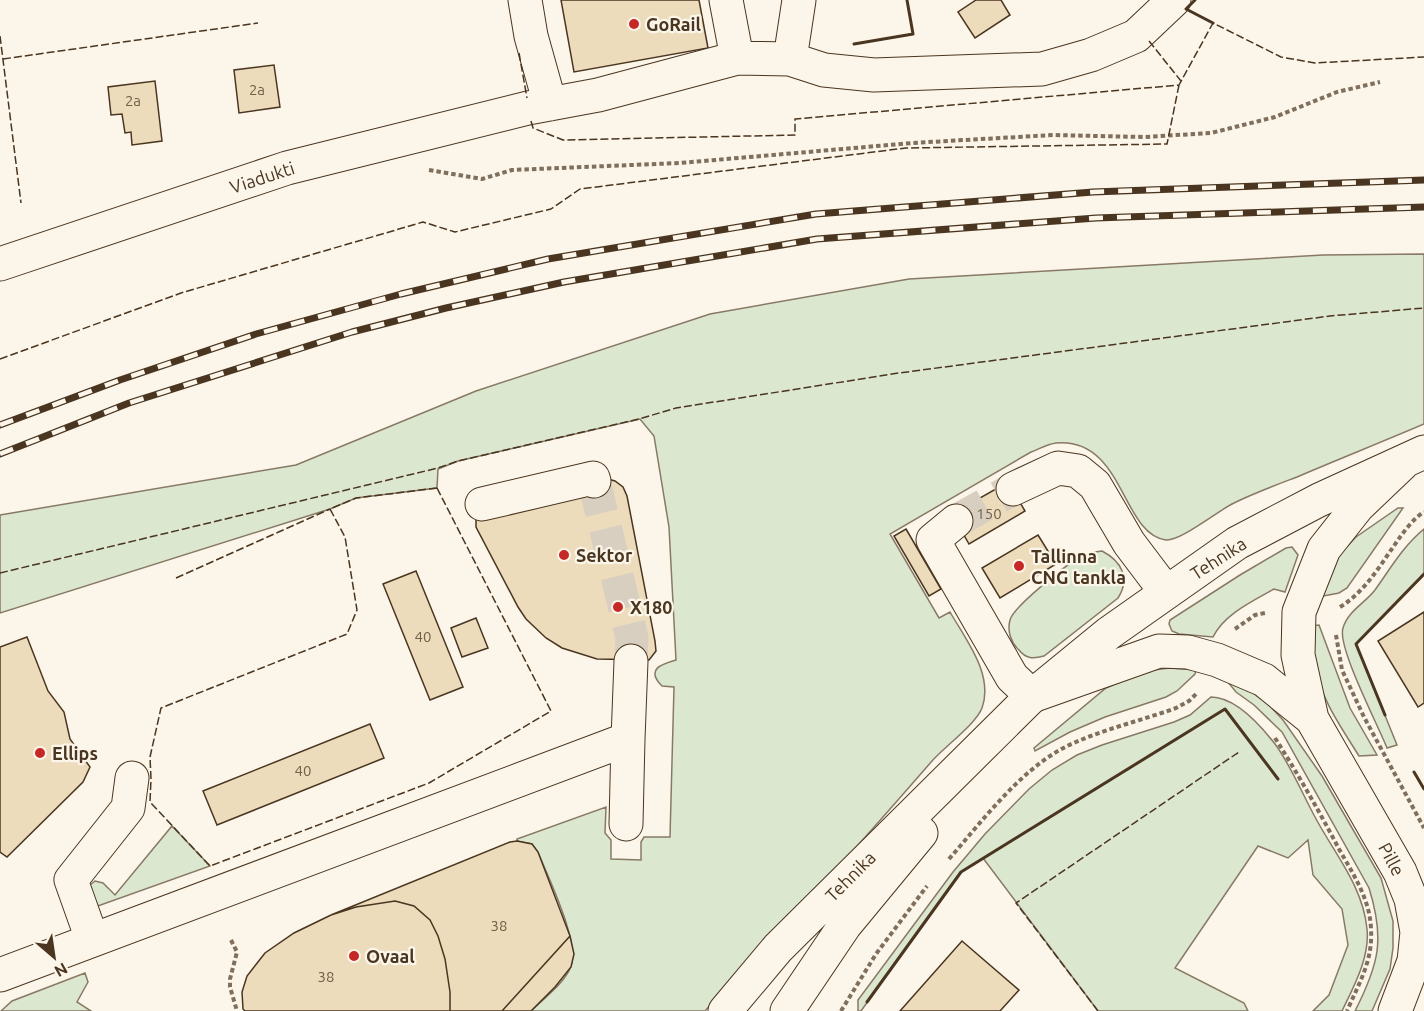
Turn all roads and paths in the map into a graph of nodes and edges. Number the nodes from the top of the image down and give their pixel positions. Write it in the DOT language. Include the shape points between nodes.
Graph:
graph roads {
  1 [pos="525,0"];
  2 [pos="726,0"];
  3 [pos="799,0"];
  4 [pos="1174,0"];
  5 [pos="737,58"];
  6 [pos="790,59"];
  7 [pos="1380,82"];
  8 [pos="539,106"];
  9 [pos="418,168"];
  10 [pos="0,264"];
  11 [pos="1415,456"];
  12 [pos="594,481"];
  13 [pos="1013,489"];
  14 [pos="482,504"];
  15 [pos="1424,512"];
  16 [pos="956,521"];
  17 [pos="1166,592"];
  18 [pos="1299,612"];
  19 [pos="1336,630"];
  20 [pos="1217,660"];
  21 [pos="631,661"];
  22 [pos="1032,696"];
  23 [pos="1312,719"];
  24 [pos="1268,730"];
  25 [pos="628,739"];
  26 [pos="132,778"];
  27 [pos="626,824"];
  28 [pos="1424,828"];
  29 [pos="945,863"];
  30 [pos="931,881"];
  31 [pos="92,939"];
  32 [pos="231,940"];
  33 [pos="0,975"];
  34 [pos="237,1011"];
  35 [pos="725,1011"];
  36 [pos="787,1011"];
  37 [pos="841,1011"];
  38 [pos="1347,1011"];
  39 [pos="1395,1011"];
  1 -- 8 [label="street"];
  2 -- 5 [label="street"];
  3 -- 6 [label="street"];
  4 -- 6 [label="street, Viadukti" via="1136,36 1091,55 1042,69 874,75 824,70"];
  5 -- 6 [label="street, Viadukti"];
  5 -- 8 [label="street, Viadukti" via="598,95"];
  7 -- 9 [label="path" via="1336,92 1275,117 1211,133 1144,137 1053,135 912,143 680,163 512,170 482,179"];
  8 -- 10 [label="street, Viadukti" via="287,168"];
  11 -- 17 [label="street, Tehnika" via="1237,543"];
  11 -- 18 [label="street, Pille" via="1358,506 1324,549"];
  12 -- 14 [label="street" via="593,478"];
  13 -- 17 [label="street" via="1058,468 1078,471 1095,485 1129,543"];
  15 -- 18 [label="path" via="1405,530 1353,599 1326,612"];
  16 -- 22 [label="street" via="933,540 1012,677"];
  17 -- 22 [label="street, Tehnika"];
  18 -- 20 [label="path" via="1274,610 1255,615 1232,632"];
  18 -- 23 [label="street, Pille" via="1298,655"];
  19 -- 28 [label="path" via="1342,670"];
  20 -- 22 [label="street, Pille" via="1188,652 1159,651"];
  20 -- 23 [label="street, Pille" via="1264,680"];
  20 -- 29 [label="path" via="1189,701 1075,742 1031,770"];
  21 -- 25 [label="street"];
  22 -- 35 [label="street, Tehnika" via="778,948"];
  22 -- 36 [label="street, Tehnika" via="845,925"];
  23 -- 39 [label="street, Pille" via="1400,872 1411,899 1417,932 1414,961"];
  24 -- 38 [label="path" via="1308,790 1356,877 1368,909 1371,929 1366,970"];
  25 -- 27 [label="street"];
  25 -- 31 [label="street"];
  26 -- 31 [label="street" via="128,808 71,880"];
  30 -- 37 [label="path" via="876,954"];
  31 -- 33 [label="street"];
  32 -- 34 [label="path" via="237,952 230,987"];
}
